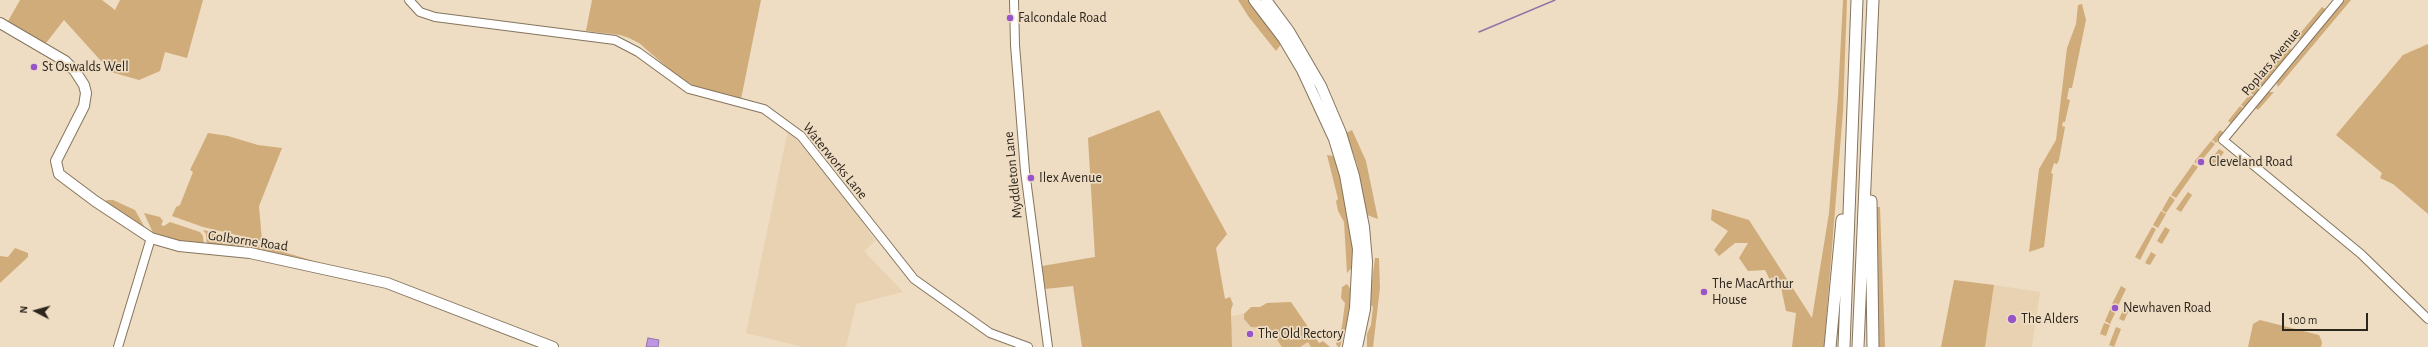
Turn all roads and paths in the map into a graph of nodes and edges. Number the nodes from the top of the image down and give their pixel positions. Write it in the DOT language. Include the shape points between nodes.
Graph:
graph roads {
  1 [pos="409,0"];
  2 [pos="1014,0"];
  3 [pos="1254,0"];
  4 [pos="1266,0"];
  5 [pos="1857,0"];
  6 [pos="1873,0"];
  7 [pos="2339,0"];
  8 [pos="0,23"];
  9 [pos="1870,68"];
  10 [pos="1855,69"];
  11 [pos="151,238"];
  12 [pos="2428,319"];
  13 [pos="118,347"];
  14 [pos="554,347"];
  15 [pos="1028,347"];
  16 [pos="1048,347"];
  17 [pos="1348,347"];
  18 [pos="1357,347"];
  19 [pos="1830,347"];
  20 [pos="1844,347"];
  21 [pos="1858,347"];
  22 [pos="1874,347"];
  1 -- 15 [label="street, Waterworks Lane" via="420,12 435,17 615,40 638,52 689,90 764,109 801,136 914,279 990,333"];
  2 -- 16 [label="street, Myddleton Lane" via="1025,171"];
  3 -- 17 [label="main road" via="1283,38 1302,70 1334,139 1345,175 1358,249 1356,308"];
  4 -- 18 [label="main road" via="1289,31 1321,86 1341,133 1354,176 1364,227 1367,262 1365,309"];
  5 -- 10 [label="highway"];
  6 -- 9 [label="highway"];
  7 -- 12 [label="street, Poplars Avenue" via="2223,140 2361,254"];
  8 -- 11 [label="main road, Golborne Road" via="53,52 75,71 84,85 86,100 56,159 57,171 95,201"];
  9 -- 21 [label="highway"];
  9 -- 22 [label="highway"];
  10 -- 19 [label="highway"];
  10 -- 20 [label="highway"];
  11 -- 13 [label="street"];
  11 -- 14 [label="main road, Golborne Road" via="179,246 250,253 387,283"];
}
